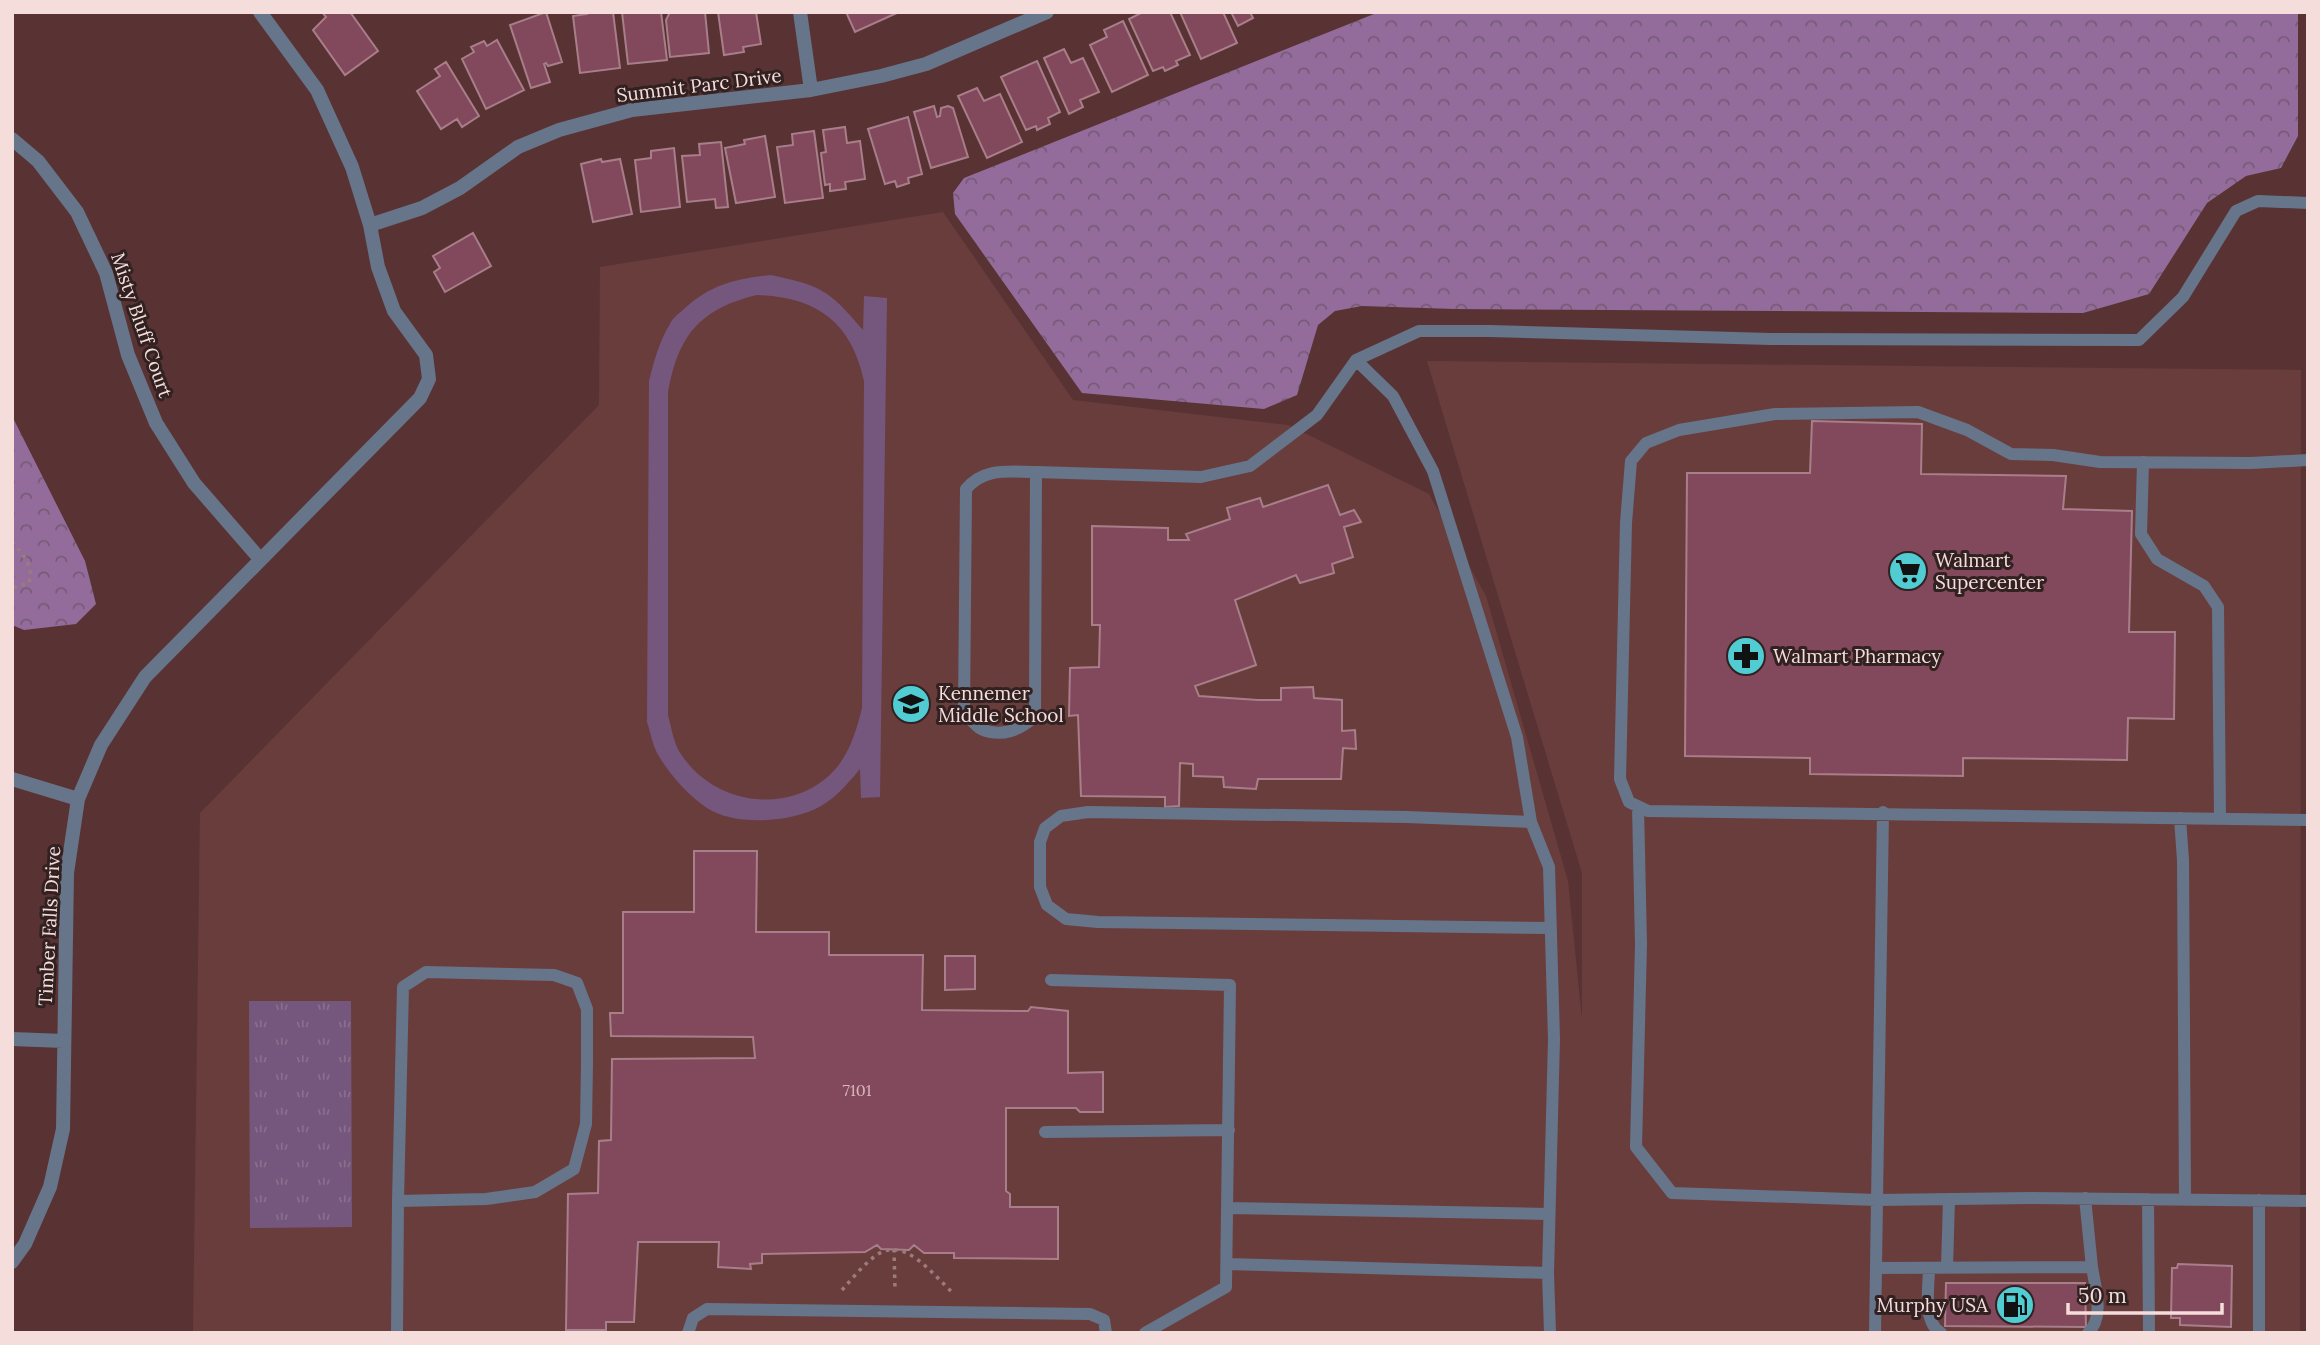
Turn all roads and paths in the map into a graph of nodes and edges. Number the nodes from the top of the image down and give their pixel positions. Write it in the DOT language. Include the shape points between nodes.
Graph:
graph roads {
  1 [pos="260,12"];
  2 [pos="800,12"];
  3 [pos="1047,12"];
  4 [pos="811,90"];
  5 [pos="12,139"];
  6 [pos="2308,203"];
  7 [pos="370,225"];
  8 [pos="1356,360"];
  9 [pos="2308,460"];
  10 [pos="2143,462"];
  11 [pos="1036,472"];
  12 [pos="12,542"];
  13 [pos="260,559"];
  14 [pos="12,588"];
  15 [pos="12,779"];
  16 [pos="78,799"];
  17 [pos="1638,806"];
  18 [pos="1883,812"];
  19 [pos="2180,818"];
  20 [pos="2220,818"];
  21 [pos="2308,820"];
  22 [pos="1531,822"];
  23 [pos="1551,928"];
  24 [pos="1051,980"];
  25 [pos="12,1039"];
  26 [pos="64,1041"];
  27 [pos="1229,1130"];
  28 [pos="1045,1132"];
  29 [pos="2085,1198"];
  30 [pos="1949,1199"];
  31 [pos="2148,1199"];
  32 [pos="2185,1199"];
  33 [pos="1877,1200"];
  34 [pos="2259,1200"];
  35 [pos="398,1201"];
  36 [pos="2308,1201"];
  37 [pos="1228,1208"];
  38 [pos="1549,1214"];
  39 [pos="894,1249"];
  40 [pos="12,1262"];
  41 [pos="1227,1264"];
  42 [pos="2092,1267"];
  43 [pos="1876,1268"];
  44 [pos="1929,1268"];
  45 [pos="1947,1268"];
  46 [pos="1548,1273"];
  47 [pos="842,1290"];
  48 [pos="895,1290"];
  49 [pos="952,1292"];
  50 [pos="397,1333"];
  51 [pos="688,1333"];
  52 [pos="1106,1333"];
  53 [pos="1145,1333"];
  54 [pos="1550,1333"];
  55 [pos="1875,1333"];
  56 [pos="1941,1333"];
  57 [pos="2088,1333"];
  58 [pos="2150,1333"];
  59 [pos="2259,1333"];
  1 -- 7 [label="street" via="317,90 352,167"];
  2 -- 4 [label="street"];
  3 -- 4 [label="street, Summit Parc Drive" via="926,64"];
  4 -- 7 [label="street, Summit Parc Drive" via="632,110 593,119 518,147 422,208"];
  5 -- 13 [label="street, Misty Bluff Court" via="38,160 77,212 106,273 128,355 156,423 194,483"];
  6 -- 8 [label="lane" via="2258,201 2236,211 2183,297 2139,340 1770,340 1419,331"];
  7 -- 13 [label="street, Timber Falls Drive" via="378,267 394,311 426,355 429,379 420,398"];
  8 -- 11 [label="lane" via="1317,415 1250,466 1201,477"];
  8 -- 22 [label="lane" via="1392,396 1433,471 1517,737"];
  9 -- 10 [label="lane"];
  10 -- 17 [label="lane" via="2011,454 1967,430 1918,412 1776,414 1679,430 1646,443 1631,461 1621,702 1620,779 1629,802"];
  10 -- 20 [label="lane" via="2141,534 2157,559 2204,586 2218,607"];
  11 -- 11 [label="lane" via="1035,716 1023,728 1001,733 980,728 964,712 966,489 991,471"];
  12 -- 14 [label="path" via="32,574 29,583"];
  13 -- 16 [label="street, Timber Falls Drive" via="145,677 101,745"];
  15 -- 16 [label="street"];
  16 -- 26 [label="street, Timber Falls Drive" via="66,873"];
  17 -- 18 [label="lane" via="1648,811"];
  17 -- 33 [label="lane" via="1641,944 1636,1147 1672,1193"];
  18 -- 19 [label="lane"];
  18 -- 33 [label="lane"];
  19 -- 20 [label="lane"];
  19 -- 32 [label="lane"];
  20 -- 21 [label="lane"];
  22 -- 23 [label="lane" via="1549,867"];
  22 -- 23 [label="lane" via="1088,812 1061,816 1045,828 1040,842 1040,887 1047,905 1066,919 1098,922"];
  23 -- 38 [label="lane" via="1554,1039"];
  24 -- 27 [label="lane" via="1230,985"];
  25 -- 26 [label="street"];
  26 -- 40 [label="street, Timber Falls Drive" via="63,1129 50,1187"];
  27 -- 28 [label="lane"];
  27 -- 37 [label="lane"];
  29 -- 30 [label="lane"];
  29 -- 31 [label="lane"];
  29 -- 42 [label="lane"];
  30 -- 33 [label="lane"];
  30 -- 45 [label="lane"];
  31 -- 32 [label="lane"];
  31 -- 58 [label="lane"];
  32 -- 34 [label="lane"];
  33 -- 43 [label="lane"];
  34 -- 36 [label="lane"];
  34 -- 59 [label="lane"];
  35 -- 35 [label="lane" via="403,987 426,972 554,975 577,983 587,1009 587,1065 586,1124 574,1169 535,1192 486,1199"];
  35 -- 50 [label="lane"];
  37 -- 38 [label="lane"];
  37 -- 41 [label="lane"];
  38 -- 46 [label="lane"];
  39 -- 47 [label="path" via="876,1255"];
  39 -- 48 [label="path"];
  39 -- 49 [label="path" via="912,1255"];
  41 -- 46 [label="lane"];
  41 -- 53 [label="lane" via="1226,1287"];
  42 -- 45 [label="lane"];
  42 -- 57 [label="lane" via="2098,1306"];
  43 -- 44 [label="lane"];
  43 -- 55 [label="lane"];
  44 -- 45 [label="lane"];
  44 -- 56 [label="lane" via="1930,1320"];
  46 -- 54 [label="lane"];
  51 -- 52 [label="lane" via="693,1318 707,1309 1090,1314 1104,1320"];
}
